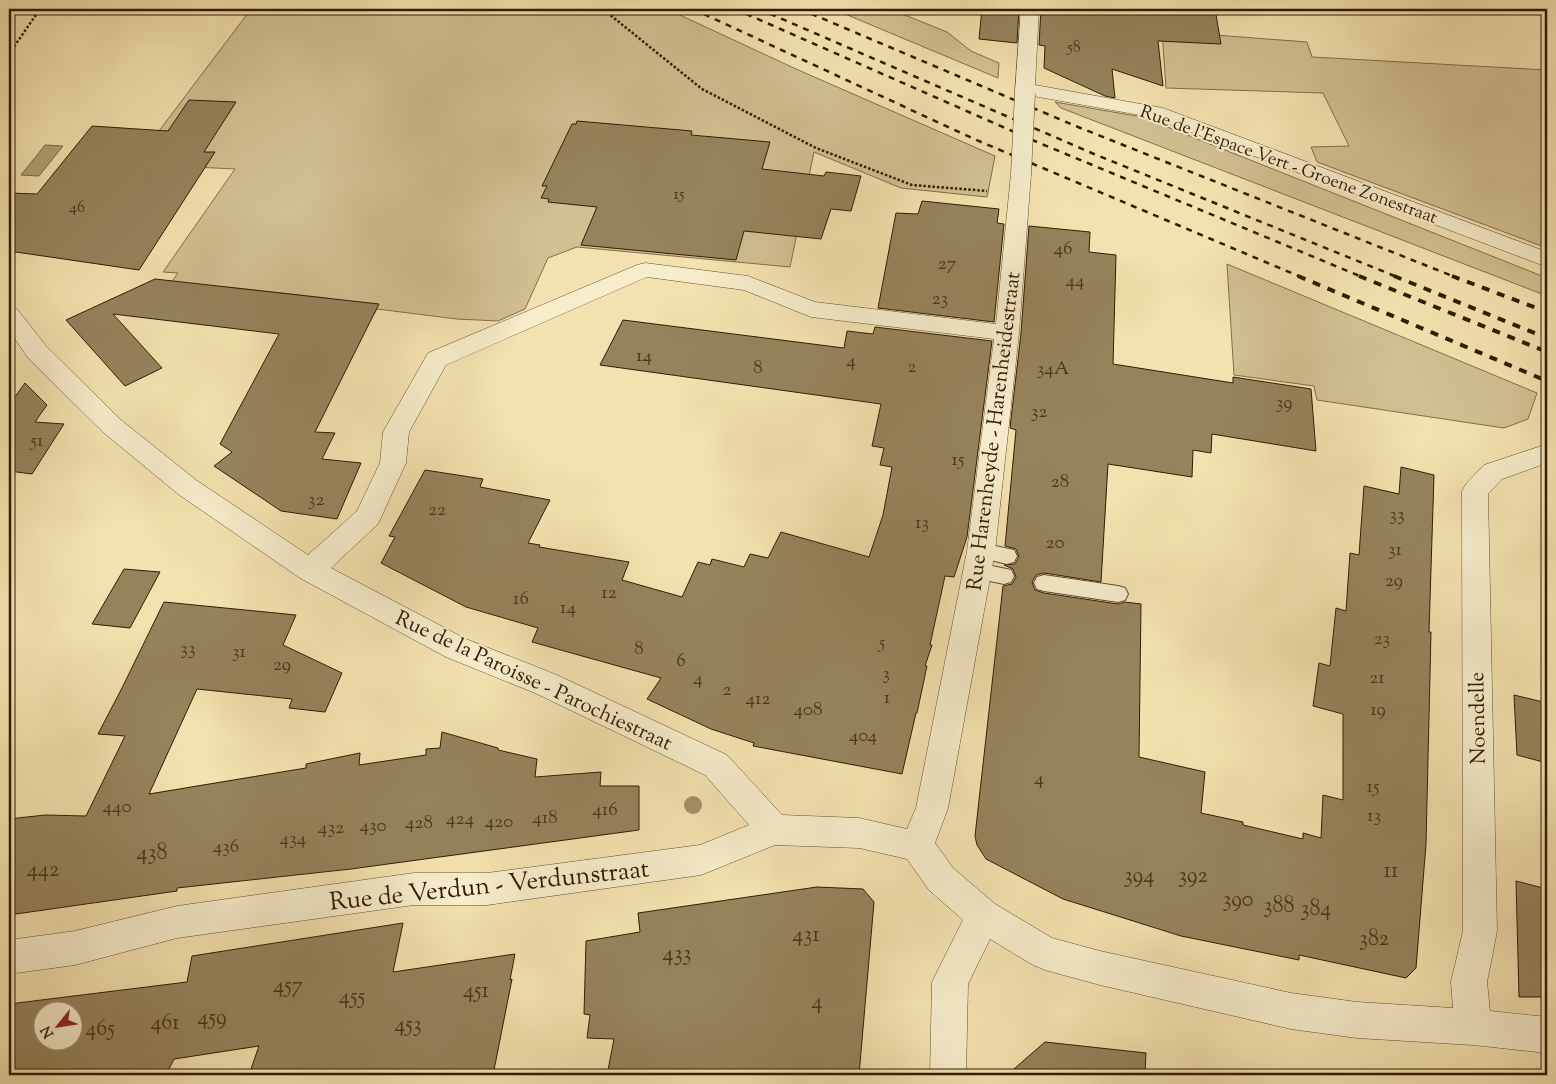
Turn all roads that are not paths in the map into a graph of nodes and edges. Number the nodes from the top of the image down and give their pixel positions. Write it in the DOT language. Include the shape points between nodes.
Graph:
graph roads {
  1 [pos="1030,9"];
  2 [pos="1025,91"];
  3 [pos="1547,260"];
  4 [pos="9,314"];
  5 [pos="1007,333"];
  6 [pos="1547,453"];
  7 [pos="989,559"];
  8 [pos="310,570"];
  9 [pos="1004,576"];
  10 [pos="1044,583"];
  11 [pos="1118,594"];
  12 [pos="774,830"];
  13 [pos="917,846"];
  14 [pos="983,916"];
  15 [pos="9,957"];
  16 [pos="1473,1027"];
  17 [pos="1547,1035"];
  18 [pos="948,1075"];
  1 -- 2 [label="street, Rue Harenheyde - Harenheidestraat"];
  2 -- 3 [label="street, Rue de l'Espace Vert - Groene Zonestraat" via="1156,112"];
  2 -- 5 [label="street, Rue Harenheyde - Harenheidestraat, bridge" via="1021,184"];
  4 -- 8 [label="street, Rue de la Paroisse - Parochiestraat" via="37,352 112,426 187,487"];
  5 -- 7 [label="street, Rue Harenheyde - Harenheidestraat"];
  5 -- 8 [label="street" via="811,309 748,283 645,270 437,359 396,432 393,462 368,517"];
  6 -- 16 [label="street, Noendelle" via="1493,472 1475,491 1480,931 1469,982"];
  7 -- 9 [label="lane"];
  7 -- 13 [label="street, Rue Harenheyde - Harenheidestraat" via="932,808"];
  8 -- 12 [label="street, Rue de la Paroisse - Parochiestraat" via="456,648 546,684 716,766"];
  10 -- 11 [label="lane"];
  12 -- 13 [label="street, Rue de Verdun - Verdunstraat" via="859,833"];
  12 -- 15 [label="street, Rue de Verdun - Verdunstraat" via="701,860 487,889 414,889 177,922 76,948"];
  13 -- 14 [label="street" via="941,879"];
  14 -- 16 [label="street" via="1045,953 1179,986 1291,1011 1357,1020"];
  14 -- 18 [label="street" via="950,982"];
  16 -- 17 [label="street"];
}
